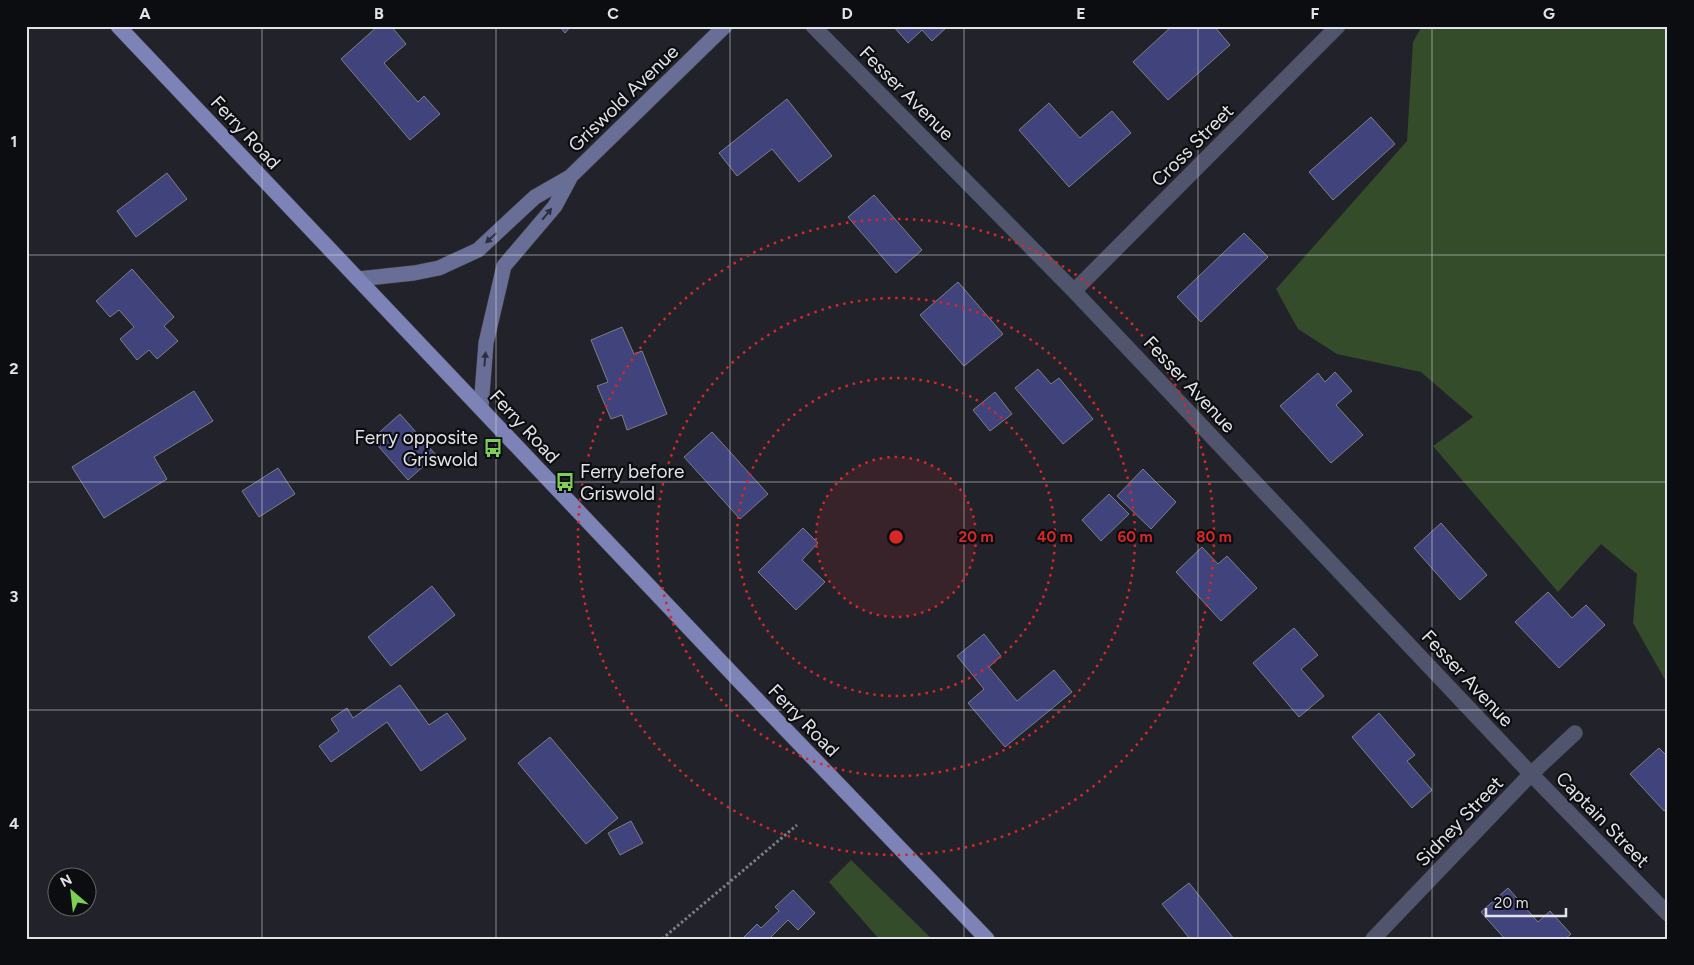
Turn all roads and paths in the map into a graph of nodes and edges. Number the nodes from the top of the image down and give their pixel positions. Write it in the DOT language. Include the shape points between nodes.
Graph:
graph roads {
  1 [pos="118,26"];
  2 [pos="725,26"];
  3 [pos="813,26"];
  4 [pos="1338,26"];
  5 [pos="570,177"];
  6 [pos="358,279"];
  7 [pos="1074,291"];
  8 [pos="481,408"];
  9 [pos="1576,733"];
  10 [pos="1531,774"];
  11 [pos="797,825"];
  12 [pos="1668,914"];
  13 [pos="662,939"];
  14 [pos="987,939"];
  15 [pos="1373,939"];
  1 -- 6 [label="main road, Ferry Road"];
  2 -- 5 [label="street, Griswold Avenue"];
  3 -- 7 [label="street, Fesser Avenue"];
  4 -- 7 [label="street, Cross Street"];
  5 -- 6 [label="street, one-way" via="535,198 478,250 439,268"];
  8 -- 5 [label="street, one-way" via="486,343 504,266 555,206"];
  6 -- 8 [label="main road, Ferry Road"];
  7 -- 10 [label="street, Fesser Avenue"];
  8 -- 14 [label="main road, Ferry Road"];
  9 -- 10 [label="street, Sidney Street"];
  10 -- 12 [label="street, Captain Street"];
  10 -- 15 [label="street, Sidney Street"];
  11 -- 13 [label="path"];
}
